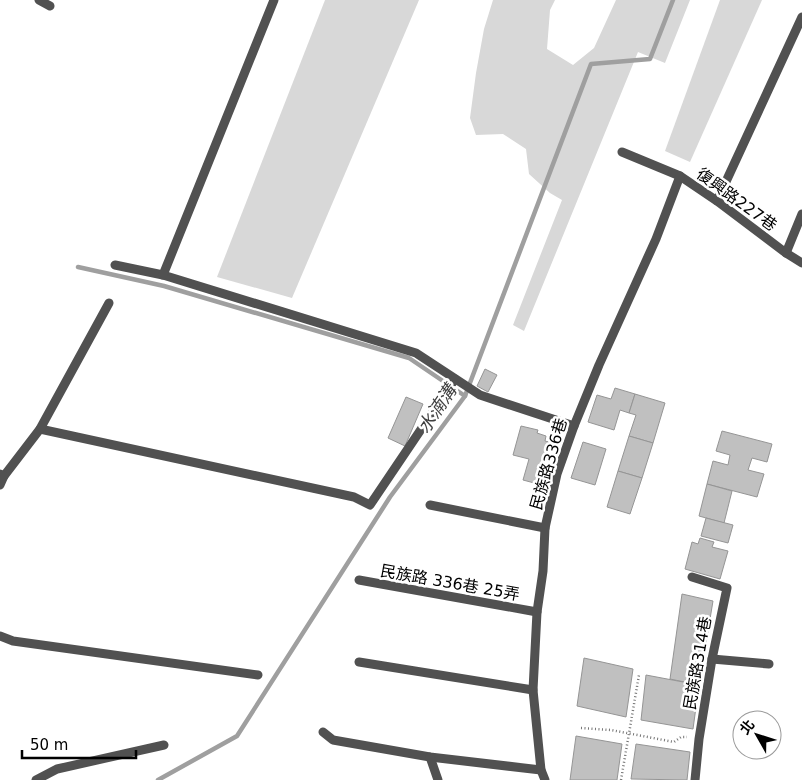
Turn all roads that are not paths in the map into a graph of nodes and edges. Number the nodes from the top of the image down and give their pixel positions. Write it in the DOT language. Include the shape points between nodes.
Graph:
graph roads {
  1 [pos="39,0"];
  2 [pos="274,0"];
  3 [pos="50,6"];
  4 [pos="802,17"];
  5 [pos="622,152"];
  6 [pos="680,176"];
  7 [pos="717,201"];
  8 [pos="802,214"];
  9 [pos="786,253"];
  10 [pos="802,263"];
  11 [pos="115,265"];
  12 [pos="163,275"];
  13 [pos="109,303"];
  14 [pos="456,379"];
  15 [pos="574,426"];
  16 [pos="40,429"];
  17 [pos="2,475"];
  18 [pos="0,485"];
  19 [pos="430,504"];
  20 [pos="545,528"];
  21 [pos="692,577"];
  22 [pos="359,580"];
  23 [pos="537,612"];
  24 [pos="0,636"];
  25 [pos="712,659"];
  26 [pos="359,662"];
  27 [pos="769,664"];
  28 [pos="258,675"];
  29 [pos="533,690"];
  30 [pos="323,732"];
  31 [pos="164,745"];
  32 [pos="430,757"];
  33 [pos="541,770"];
  34 [pos="36,780"];
  35 [pos="438,780"];
  36 [pos="545,780"];
  37 [pos="695,780"];
  1 -- 3 [label="lane"];
  2 -- 12 [label="lane"];
  4 -- 7 [label="lane"];
  5 -- 6 [label="lane, 復興路227巷"];
  6 -- 7 [label="lane, 復興路227巷"];
  6 -- 15 [label="lane, 民族路336巷" via="656,240"];
  7 -- 9 [label="lane, 復興路227巷"];
  8 -- 9 [label="lane"];
  9 -- 10 [label="lane, 復興路227巷"];
  11 -- 12 [label="lane"];
  12 -- 14 [label="lane" via="416,353"];
  13 -- 16 [label="lane"];
  14 -- 15 [label="lane" via="480,395"];
  14 -- 16 [label="lane" via="370,505 354,497"];
  15 -- 20 [label="lane, 民族路336巷" via="557,474"];
  16 -- 17 [label="lane"];
  17 -- 18 [label="lane"];
  19 -- 20 [label="lane"];
  20 -- 23 [label="lane, 民族路336巷"];
  21 -- 25 [label="lane, 民族路314巷" via="727,588"];
  22 -- 23 [label="lane, 民族路 336巷 25弄"];
  23 -- 29 [label="lane, 民族路336巷"];
  24 -- 28 [label="lane" via="13,641"];
  25 -- 27 [label="lane"];
  25 -- 37 [label="lane, 民族路314巷"];
  26 -- 29 [label="lane"];
  29 -- 33 [label="lane, 民族路336巷"];
  30 -- 32 [label="lane" via="333,740"];
  31 -- 34 [label="lane" via="57,769"];
  32 -- 33 [label="lane"];
  32 -- 35 [label="lane"];
  33 -- 36 [label="lane, 民族路336巷"];
}
